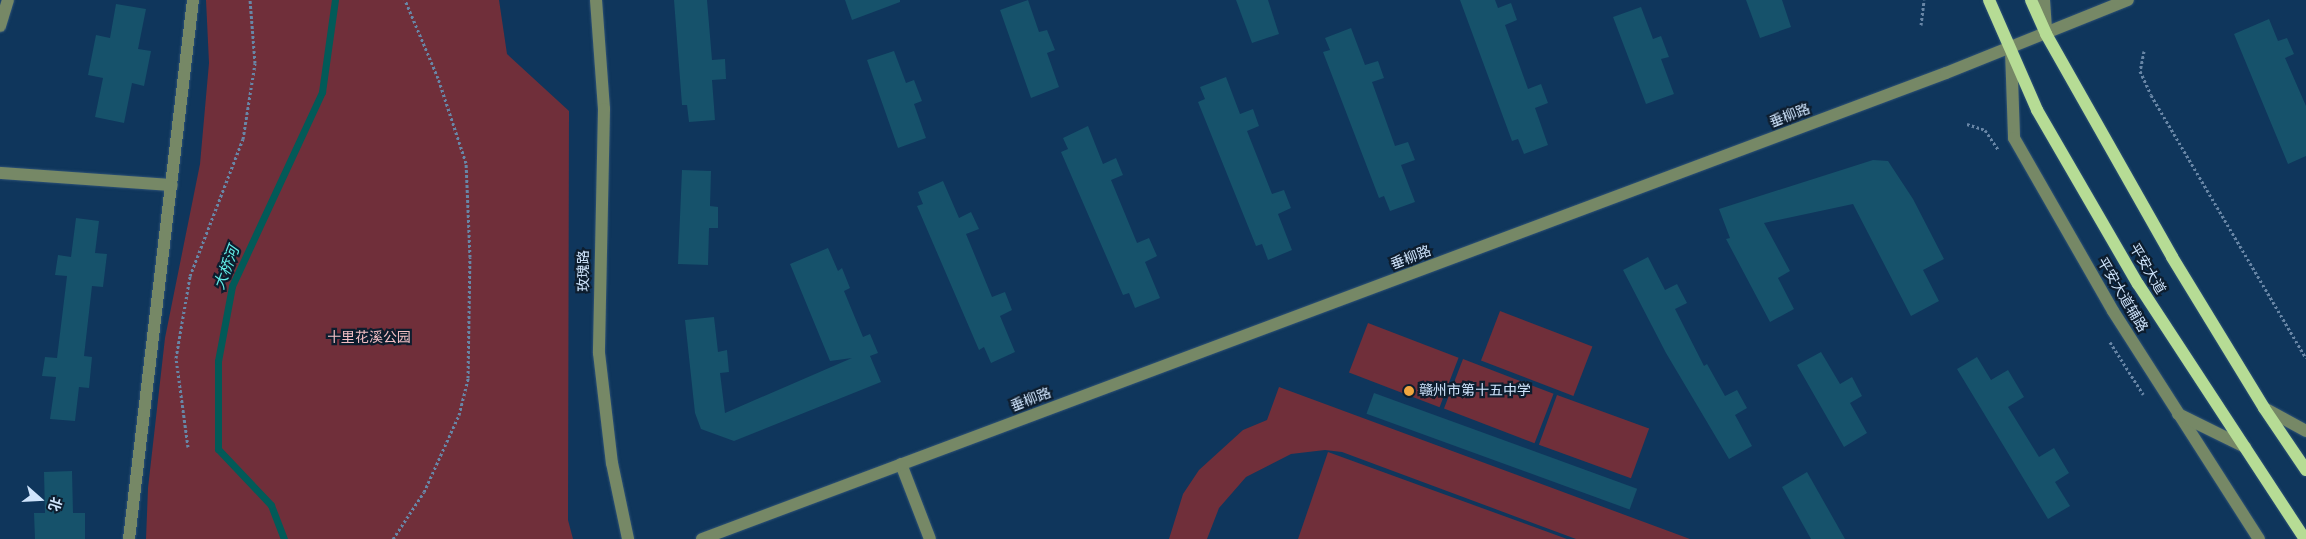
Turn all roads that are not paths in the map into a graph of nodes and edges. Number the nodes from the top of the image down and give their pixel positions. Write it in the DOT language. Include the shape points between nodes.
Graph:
graph roads {
  1 [pos="8,0"];
  2 [pos="193,0"];
  3 [pos="596,0"];
  4 [pos="1989,0"];
  5 [pos="2031,0"];
  6 [pos="2044,0"];
  7 [pos="2128,0"];
  8 [pos="0,26"];
  9 [pos="2046,34"];
  10 [pos="2010,48"];
  11 [pos="0,173"];
  12 [pos="172,185"];
  13 [pos="2264,408"];
  14 [pos="2178,414"];
  15 [pos="2306,431"];
  16 [pos="2244,447"];
  17 [pos="901,464"];
  18 [pos="2306,470"];
  19 [pos="129,539"];
  20 [pos="628,539"];
  21 [pos="702,539"];
  22 [pos="930,539"];
  23 [pos="2259,539"];
  24 [pos="2305,539"];
  1 -- 8 [label="street"];
  2 -- 12 [label="street"];
  3 -- 20 [label="street, 玫瑰路" via="604,109 599,354 612,463"];
  4 -- 10 [label="main road, 平安大道"];
  5 -- 9 [label="main road, 平安大道"];
  6 -- 9 [label="street"];
  7 -- 9 [label="street, 垂柳路"];
  9 -- 10 [label="street, 垂柳路"];
  9 -- 13 [label="main road, 平安大道" via="2172,256"];
  10 -- 14 [label="street, 平安大道辅路" via="2014,138 2113,310"];
  10 -- 16 [label="main road, 平安大道" via="2036,110 2138,284"];
  10 -- 17 [label="street, 垂柳路"];
  11 -- 12 [label="street"];
  12 -- 19 [label="street"];
  13 -- 15 [label="street"];
  13 -- 18 [label="main road, 平安大道"];
  14 -- 16 [label="street"];
  14 -- 23 [label="street, 平安大道辅路"];
  16 -- 24 [label="main road, 平安大道"];
  17 -- 21 [label="street, 垂柳路"];
  17 -- 22 [label="street"];
}
